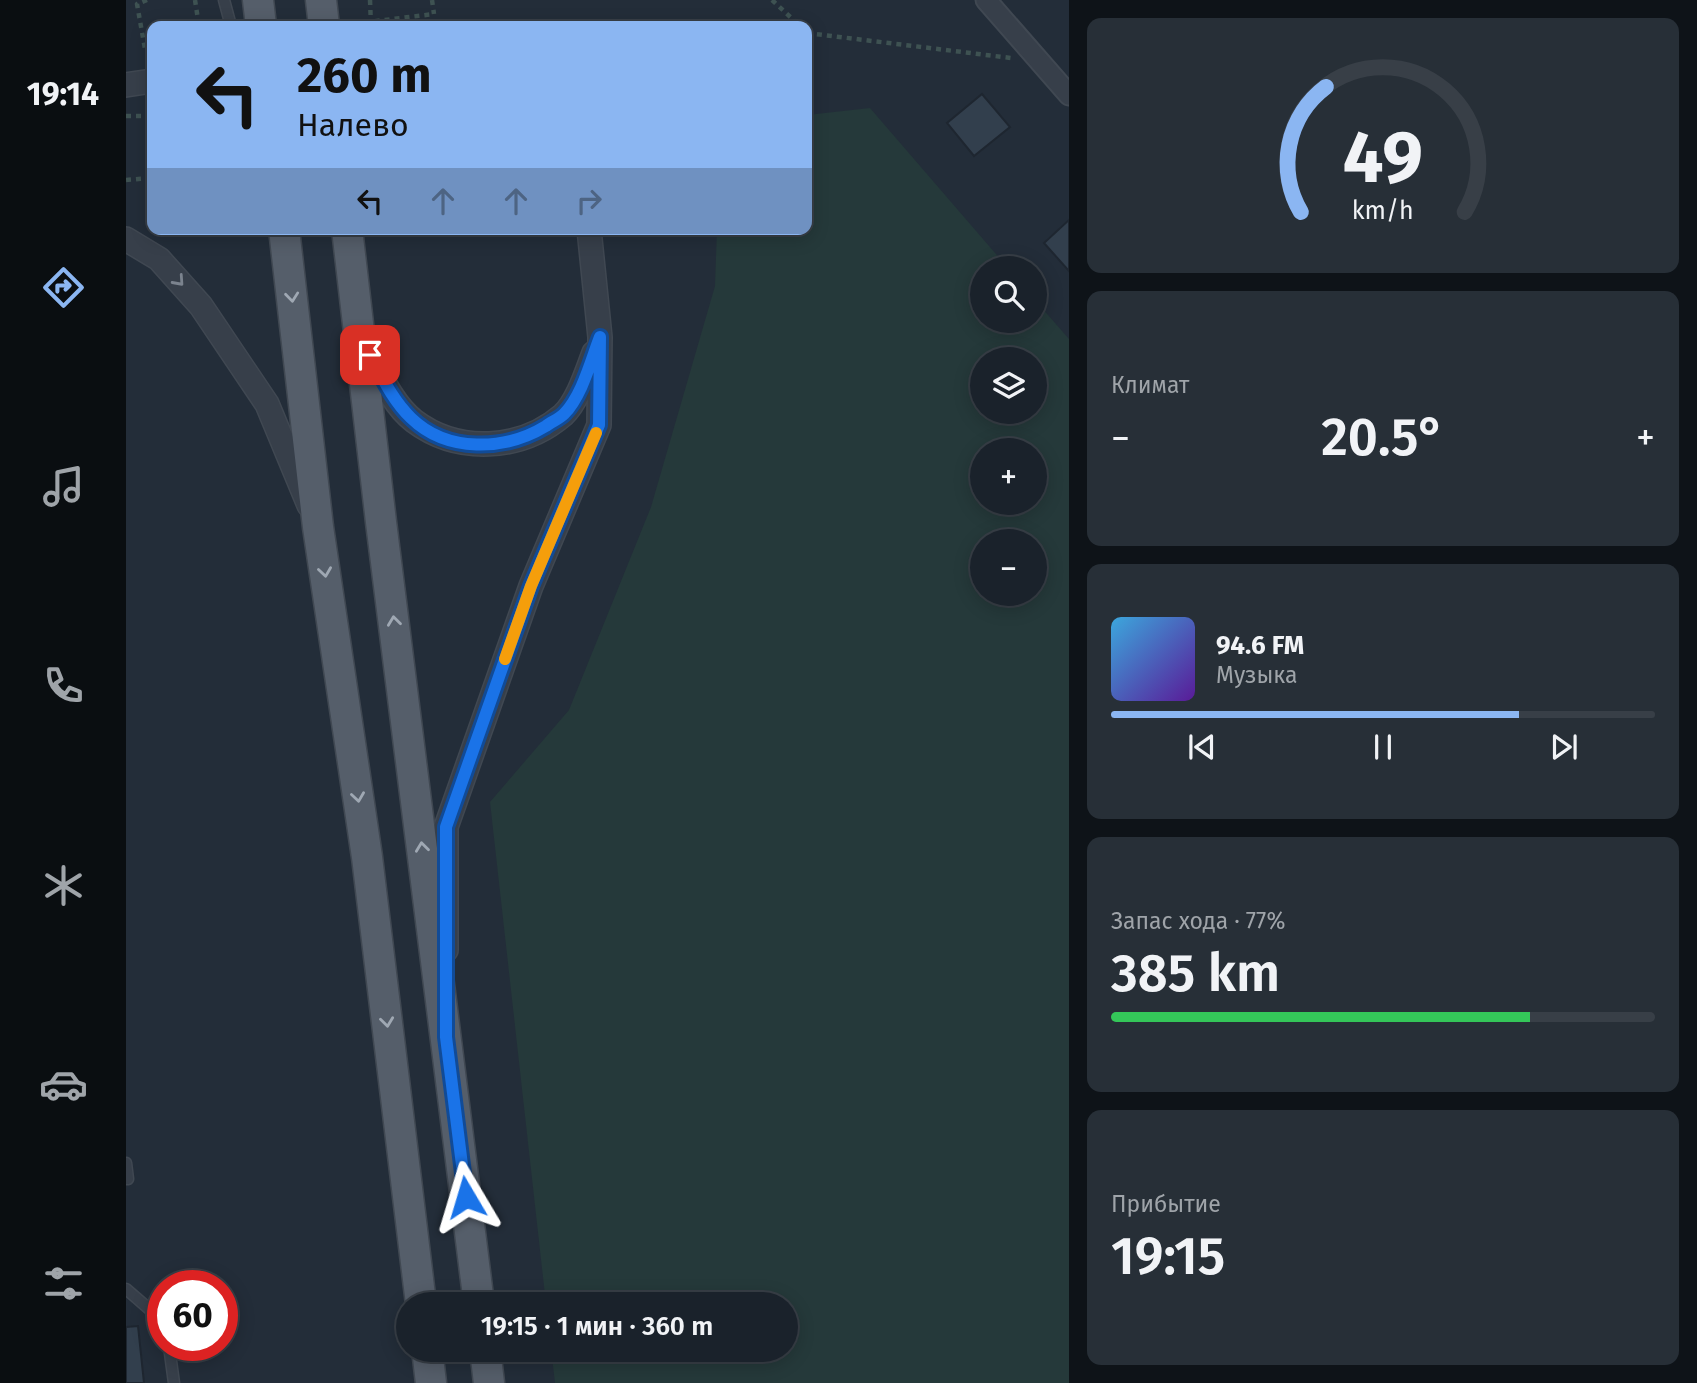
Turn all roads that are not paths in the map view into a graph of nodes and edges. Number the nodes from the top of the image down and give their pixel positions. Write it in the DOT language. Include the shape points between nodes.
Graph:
graph roads {
  1 [pos="224,0"];
  2 [pos="258,0"];
  3 [pos="321,0"];
  4 [pos="986,0"];
  5 [pos="230,21"];
  6 [pos="260,21"];
  7 [pos="323,21"];
  8 [pos="147,81"];
  9 [pos="126,85"];
  10 [pos="1069,95"];
  11 [pos="285,235"];
  12 [pos="348,235"];
  13 [pos="590,235"];
  14 [pos="126,239"];
  15 [pos="359,335"];
  16 [pos="600,337"];
  17 [pos="318,527"];
  18 [pos="446,1037"];
  19 [pos="126,1163"];
  20 [pos="126,1179"];
  21 [pos="126,1290"];
  22 [pos="420,1292"];
  23 [pos="478,1292"];
  24 [pos="147,1308"];
  25 [pos="171,1361"];
  26 [pos="429,1362"];
  27 [pos="487,1362"];
  28 [pos="174,1383"];
  29 [pos="431,1383"];
  30 [pos="489,1383"];
  1 -- 5 [label="lane"];
  2 -- 6 [label="main road"];
  3 -- 7 [label="main road"];
  4 -- 10 [label="street"];
  8 -- 9 [label="street"];
  11 -- 17 [label="main road, one-way"];
  12 -- 15 [label="main road"];
  13 -- 16 [label="street"];
  14 -- 17 [label="street, one-way" via="159,259 201,306 267,404"];
  15 -- 16 [label="street" via="392,395 412,419 434,434 484,446 520,438 564,414 584,382"];
  18 -- 15 [label="main road, one-way"];
  16 -- 18 [label="street" via="599,425 531,586 446,827"];
  17 -- 22 [label="main road, one-way" via="367,857"];
  18 -- 23 [label="main road"];
  19 -- 20 [label="lane"];
  21 -- 24 [label="lane"];
  25 -- 28 [label="lane"];
  26 -- 29 [label="main road"];
  27 -- 30 [label="main road"];
}
